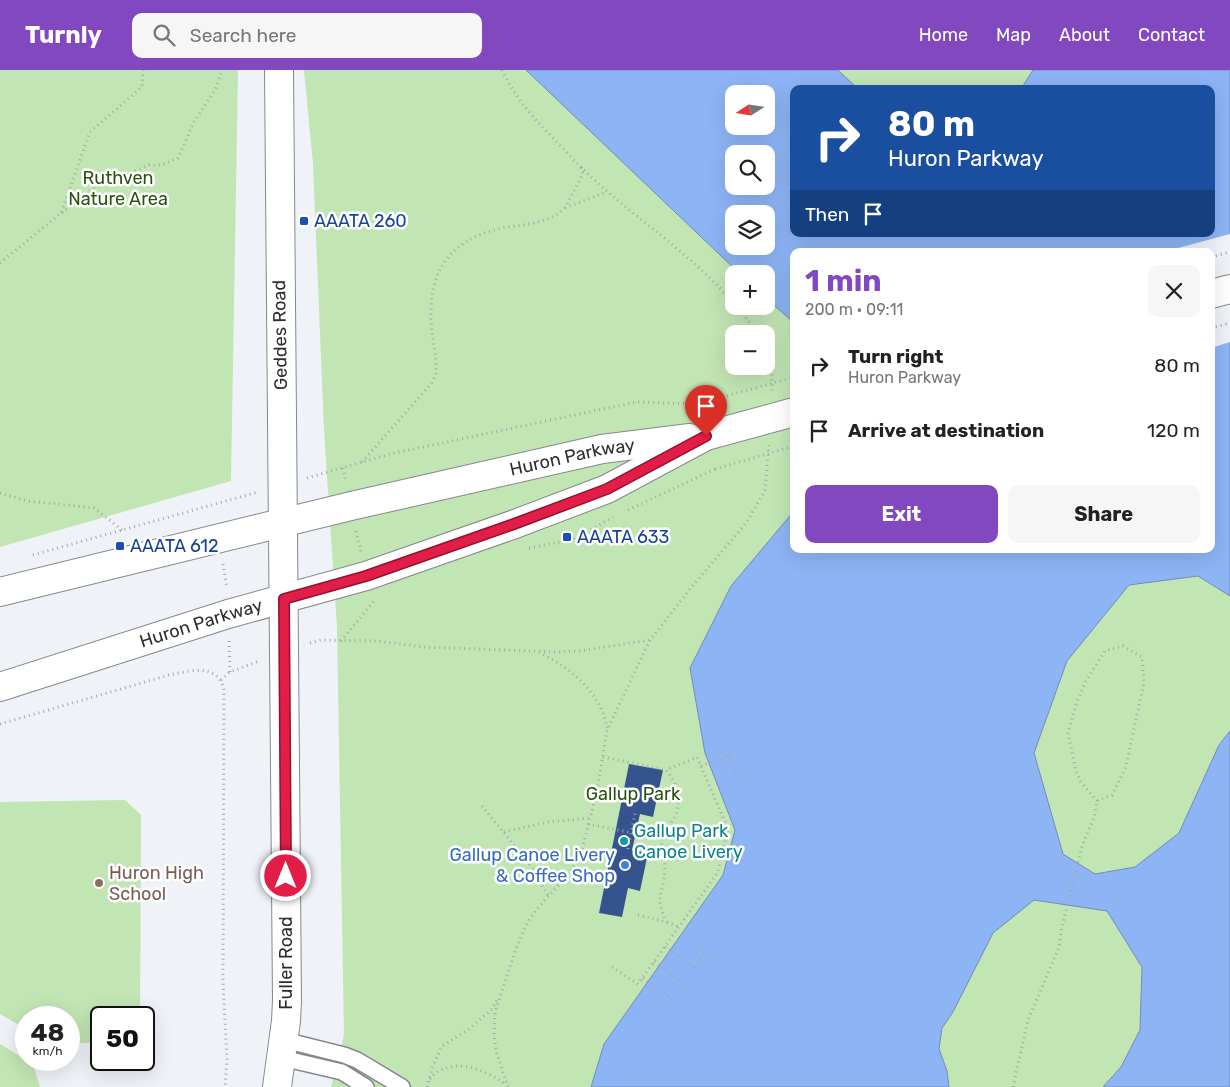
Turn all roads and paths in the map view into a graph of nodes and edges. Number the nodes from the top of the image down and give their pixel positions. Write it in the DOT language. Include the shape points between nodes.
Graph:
graph roads {
  1 [pos="143,70"];
  2 [pos="222,70"];
  3 [pos="279,70"];
  4 [pos="502,70"];
  5 [pos="581,167"];
  6 [pos="608,192"];
  7 [pos="565,208"];
  8 [pos="61,213"];
  9 [pos="1230,252"];
  10 [pos="1215,256"];
  11 [pos="0,263"];
  12 [pos="1230,289"];
  13 [pos="1215,293"];
  14 [pos="725,295"];
  15 [pos="743,315"];
  16 [pos="1230,323"];
  17 [pos="751,325"];
  18 [pos="1215,327"];
  19 [pos="773,375"];
  20 [pos="790,378"];
  21 [pos="772,396"];
  22 [pos="790,413"];
  23 [pos="706,436"];
  24 [pos="770,436"];
  25 [pos="790,447"];
  26 [pos="361,462"];
  27 [pos="343,468"];
  28 [pos="715,469"];
  29 [pos="335,470"];
  30 [pos="345,477"];
  31 [pos="0,493"];
  32 [pos="250,494"];
  33 [pos="283,523"];
  34 [pos="122,530"];
  35 [pos="356,532"];
  36 [pos="361,555"];
  37 [pos="28,556"];
  38 [pos="223,561"];
  39 [pos="227,588"];
  40 [pos="0,592"];
  41 [pos="284,599"];
  42 [pos="372,604"];
  43 [pos="650,640"];
  44 [pos="316,641"];
  45 [pos="341,641"];
  46 [pos="538,652"];
  47 [pos="230,660"];
  48 [pos="241,667"];
  49 [pos="230,672"];
  50 [pos="221,680"];
  51 [pos="0,687"];
  52 [pos="0,724"];
  53 [pos="607,730"];
  54 [pos="740,750"];
  55 [pos="728,755"];
  56 [pos="603,757"];
  57 [pos="701,766"];
  58 [pos="666,770"];
  59 [pos="738,778"];
  60 [pos="1098,801"];
  61 [pos="482,806"];
  62 [pos="636,813"];
  63 [pos="590,818"];
  64 [pos="588,824"];
  65 [pos="504,832"];
  66 [pos="632,832"];
  67 [pos="663,839"];
  68 [pos="628,849"];
  69 [pos="548,895"];
  70 [pos="638,915"];
  71 [pos="667,922"];
  72 [pos="679,927"];
  73 [pos="693,944"];
  74 [pos="665,947"];
  75 [pos="705,953"];
  76 [pos="714,959"];
  77 [pos="654,962"];
  78 [pos="612,967"];
  79 [pos="694,967"];
  80 [pos="698,970"];
  81 [pos="643,978"];
  82 [pos="687,987"];
  83 [pos="502,990"];
  84 [pos="676,1002"];
  85 [pos="283,1049"];
  86 [pos="428,1082"];
  87 [pos="507,1086"];
  88 [pos="226,1087"];
  89 [pos="277,1087"];
  90 [pos="366,1087"];
  91 [pos="402,1087"];
  92 [pos="427,1087"];
  93 [pos="1014,1087"];
  1 -- 8 [label="path" via="142,88 90,132"];
  2 -- 8 [label="path" via="215,90 194,122 178,158 162,165 149,165 92,189"];
  3 -- 33 [label="main road, Geddes Road"];
  4 -- 5 [label="path" via="517,98"];
  5 -- 6 [label="path"];
  5 -- 7 [label="path" via="582,174"];
  6 -- 7 [label="path"];
  6 -- 14 [label="path" via="694,263"];
  7 -- 26 [label="path" via="553,218 497,229 470,239 457,247 444,262 437,276 431,309 436,374 431,384"];
  8 -- 11 [label="path"];
  9 -- 10 [label="path"];
  12 -- 13 [label="main road"];
  15 -- 17 [label="path"];
  16 -- 18 [label="path"];
  19 -- 21 [label="path"];
  20 -- 26 [label="path, bridge" via="698,404 636,402"];
  22 -- 23 [label="main road, Huron Parkway, bridge"];
  23 -- 33 [label="main road, Huron Parkway" via="602,449"];
  23 -- 41 [label="main road, Huron Parkway" via="607,489 366,576"];
  24 -- 43 [label="path" via="765,490 748,522"];
  25 -- 28 [label="path, bridge"];
  26 -- 27 [label="path"];
  27 -- 29 [label="path"];
  27 -- 30 [label="path"];
  31 -- 34 [label="path" via="28,501 94,508"];
  32 -- 34 [label="path"];
  33 -- 40 [label="main road, Huron Parkway"];
  33 -- 41 [label="main road, Geddes Road"];
  34 -- 37 [label="path"];
  35 -- 36 [label="path"];
  38 -- 39 [label="path"];
  41 -- 51 [label="main road, Huron Parkway"];
  41 -- 85 [label="main road, Fuller Road" via="287,1000"];
  42 -- 45 [label="path"];
  43 -- 46 [label="path" via="579,651"];
  43 -- 53 [label="path"];
  44 -- 45 [label="path"];
  45 -- 46 [label="path"];
  46 -- 53 [label="path" via="569,670 592,694 602,709"];
  47 -- 49 [label="path"];
  48 -- 49 [label="path"];
  49 -- 50 [label="path"];
  50 -- 52 [label="path" via="212,672 204,671 168,674"];
  50 -- 88 [label="path" via="224,690"];
  53 -- 56 [label="path"];
  54 -- 55 [label="path"];
  55 -- 57 [label="path"];
  55 -- 59 [label="path"];
  56 -- 58 [label="path"];
  56 -- 63 [label="path"];
  57 -- 58 [label="path" via="697,757"];
  57 -- 72 [label="path" via="728,829 718,872"];
  58 -- 67 [label="path" via="675,784 678,800 676,814"];
  60 -- 60 [label="path" via="1112,795 1126,767 1144,682 1142,657 1123,646 1105,651 1086,681 1068,733 1080,781"];
  60 -- 93 [label="path" via="1082,846 1059,947 1028,1020"];
  61 -- 65 [label="path"];
  62 -- 66 [label="path"];
  63 -- 64 [label="path"];
  63 -- 65 [label="path" via="548,822"];
  64 -- 66 [label="path"];
  64 -- 69 [label="path" via="580,857 566,878"];
  65 -- 69 [label="path"];
  66 -- 67 [label="path"];
  66 -- 68 [label="path"];
  67 -- 71 [label="path" via="660,850 665,869 660,906"];
  69 -- 83 [label="path" via="526,925"];
  70 -- 71 [label="path"];
  71 -- 72 [label="path"];
  72 -- 74 [label="path"];
  73 -- 75 [label="path"];
  74 -- 77 [label="path"];
  74 -- 79 [label="path"];
  75 -- 76 [label="path"];
  75 -- 79 [label="path"];
  77 -- 81 [label="path"];
  77 -- 82 [label="path"];
  78 -- 81 [label="path" via="638,984"];
  79 -- 80 [label="path"];
  81 -- 84 [label="path"];
  83 -- 86 [label="path" via="492,1010 442,1046"];
  83 -- 87 [label="path" via="495,1012 494,1032 496,1051"];
  85 -- 89 [label="main road, Fuller Road"];
  85 -- 90 [label="lane" via="342,1072"];
  85 -- 91 [label="lane" via="344,1055"];
  86 -- 87 [label="path" via="439,1070 454,1066 479,1070"];
  86 -- 92 [label="path"];
}
